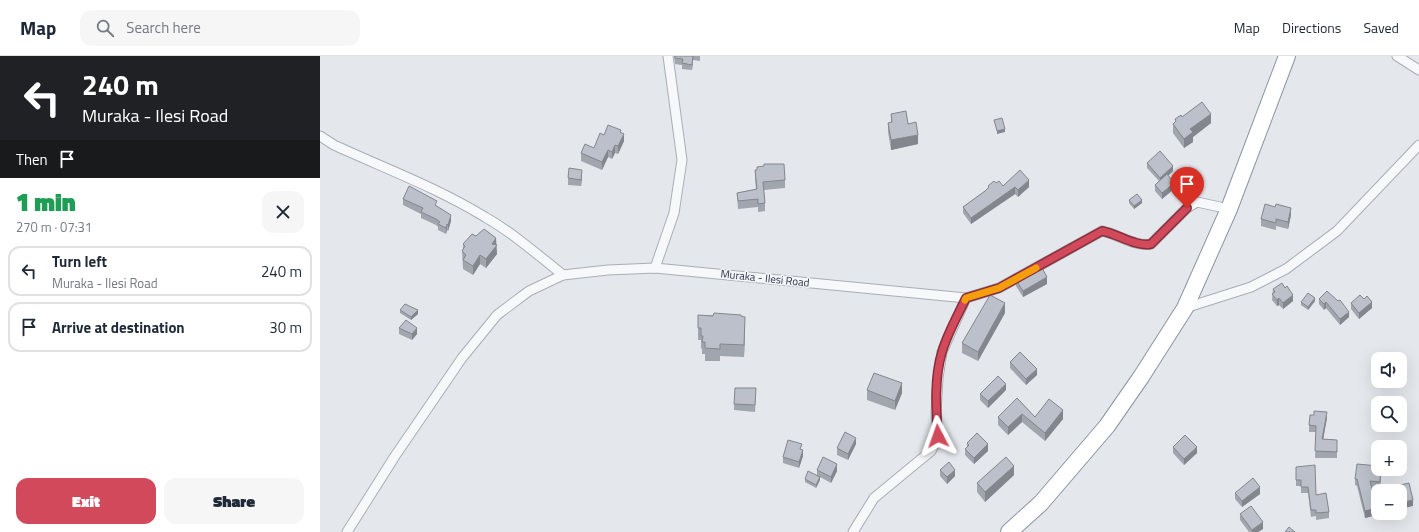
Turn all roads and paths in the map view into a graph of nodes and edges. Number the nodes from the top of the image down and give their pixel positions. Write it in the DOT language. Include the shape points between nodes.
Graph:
graph roads {
  1 [pos="668,56"];
  2 [pos="1287,56"];
  3 [pos="1397,56"];
  4 [pos="1419,70"];
  5 [pos="320,136"];
  6 [pos="1419,145"];
  7 [pos="1229,209"];
  8 [pos="655,268"];
  9 [pos="563,275"];
  10 [pos="966,298"];
  11 [pos="1185,308"];
  12 [pos="347,532"];
  13 [pos="853,532"];
  14 [pos="1009,532"];
  1 -- 8 [label="street" via="682,160 674,213"];
  2 -- 7 [label="highway"];
  3 -- 4 [label="street"];
  5 -- 9 [label="street" via="485,216"];
  6 -- 11 [label="street" via="1337,231 1286,269 1251,287"];
  7 -- 10 [label="street, Muraka - Ilesi Road" via="1197,202 1187,208 1151,244 1144,245 1102,231 999,288"];
  7 -- 11 [label="highway"];
  8 -- 9 [label="street, Muraka - Ilesi Road"];
  8 -- 10 [label="street, Muraka - Ilesi Road"];
  9 -- 12 [label="street, Muraka - Ilesi Road" via="529,291 497,315 462,358"];
  10 -- 13 [label="street" via="942,352 936,413 938,436 931,451 874,498"];
  11 -- 14 [label="highway" via="1142,377 1107,426 1041,503"];
}
